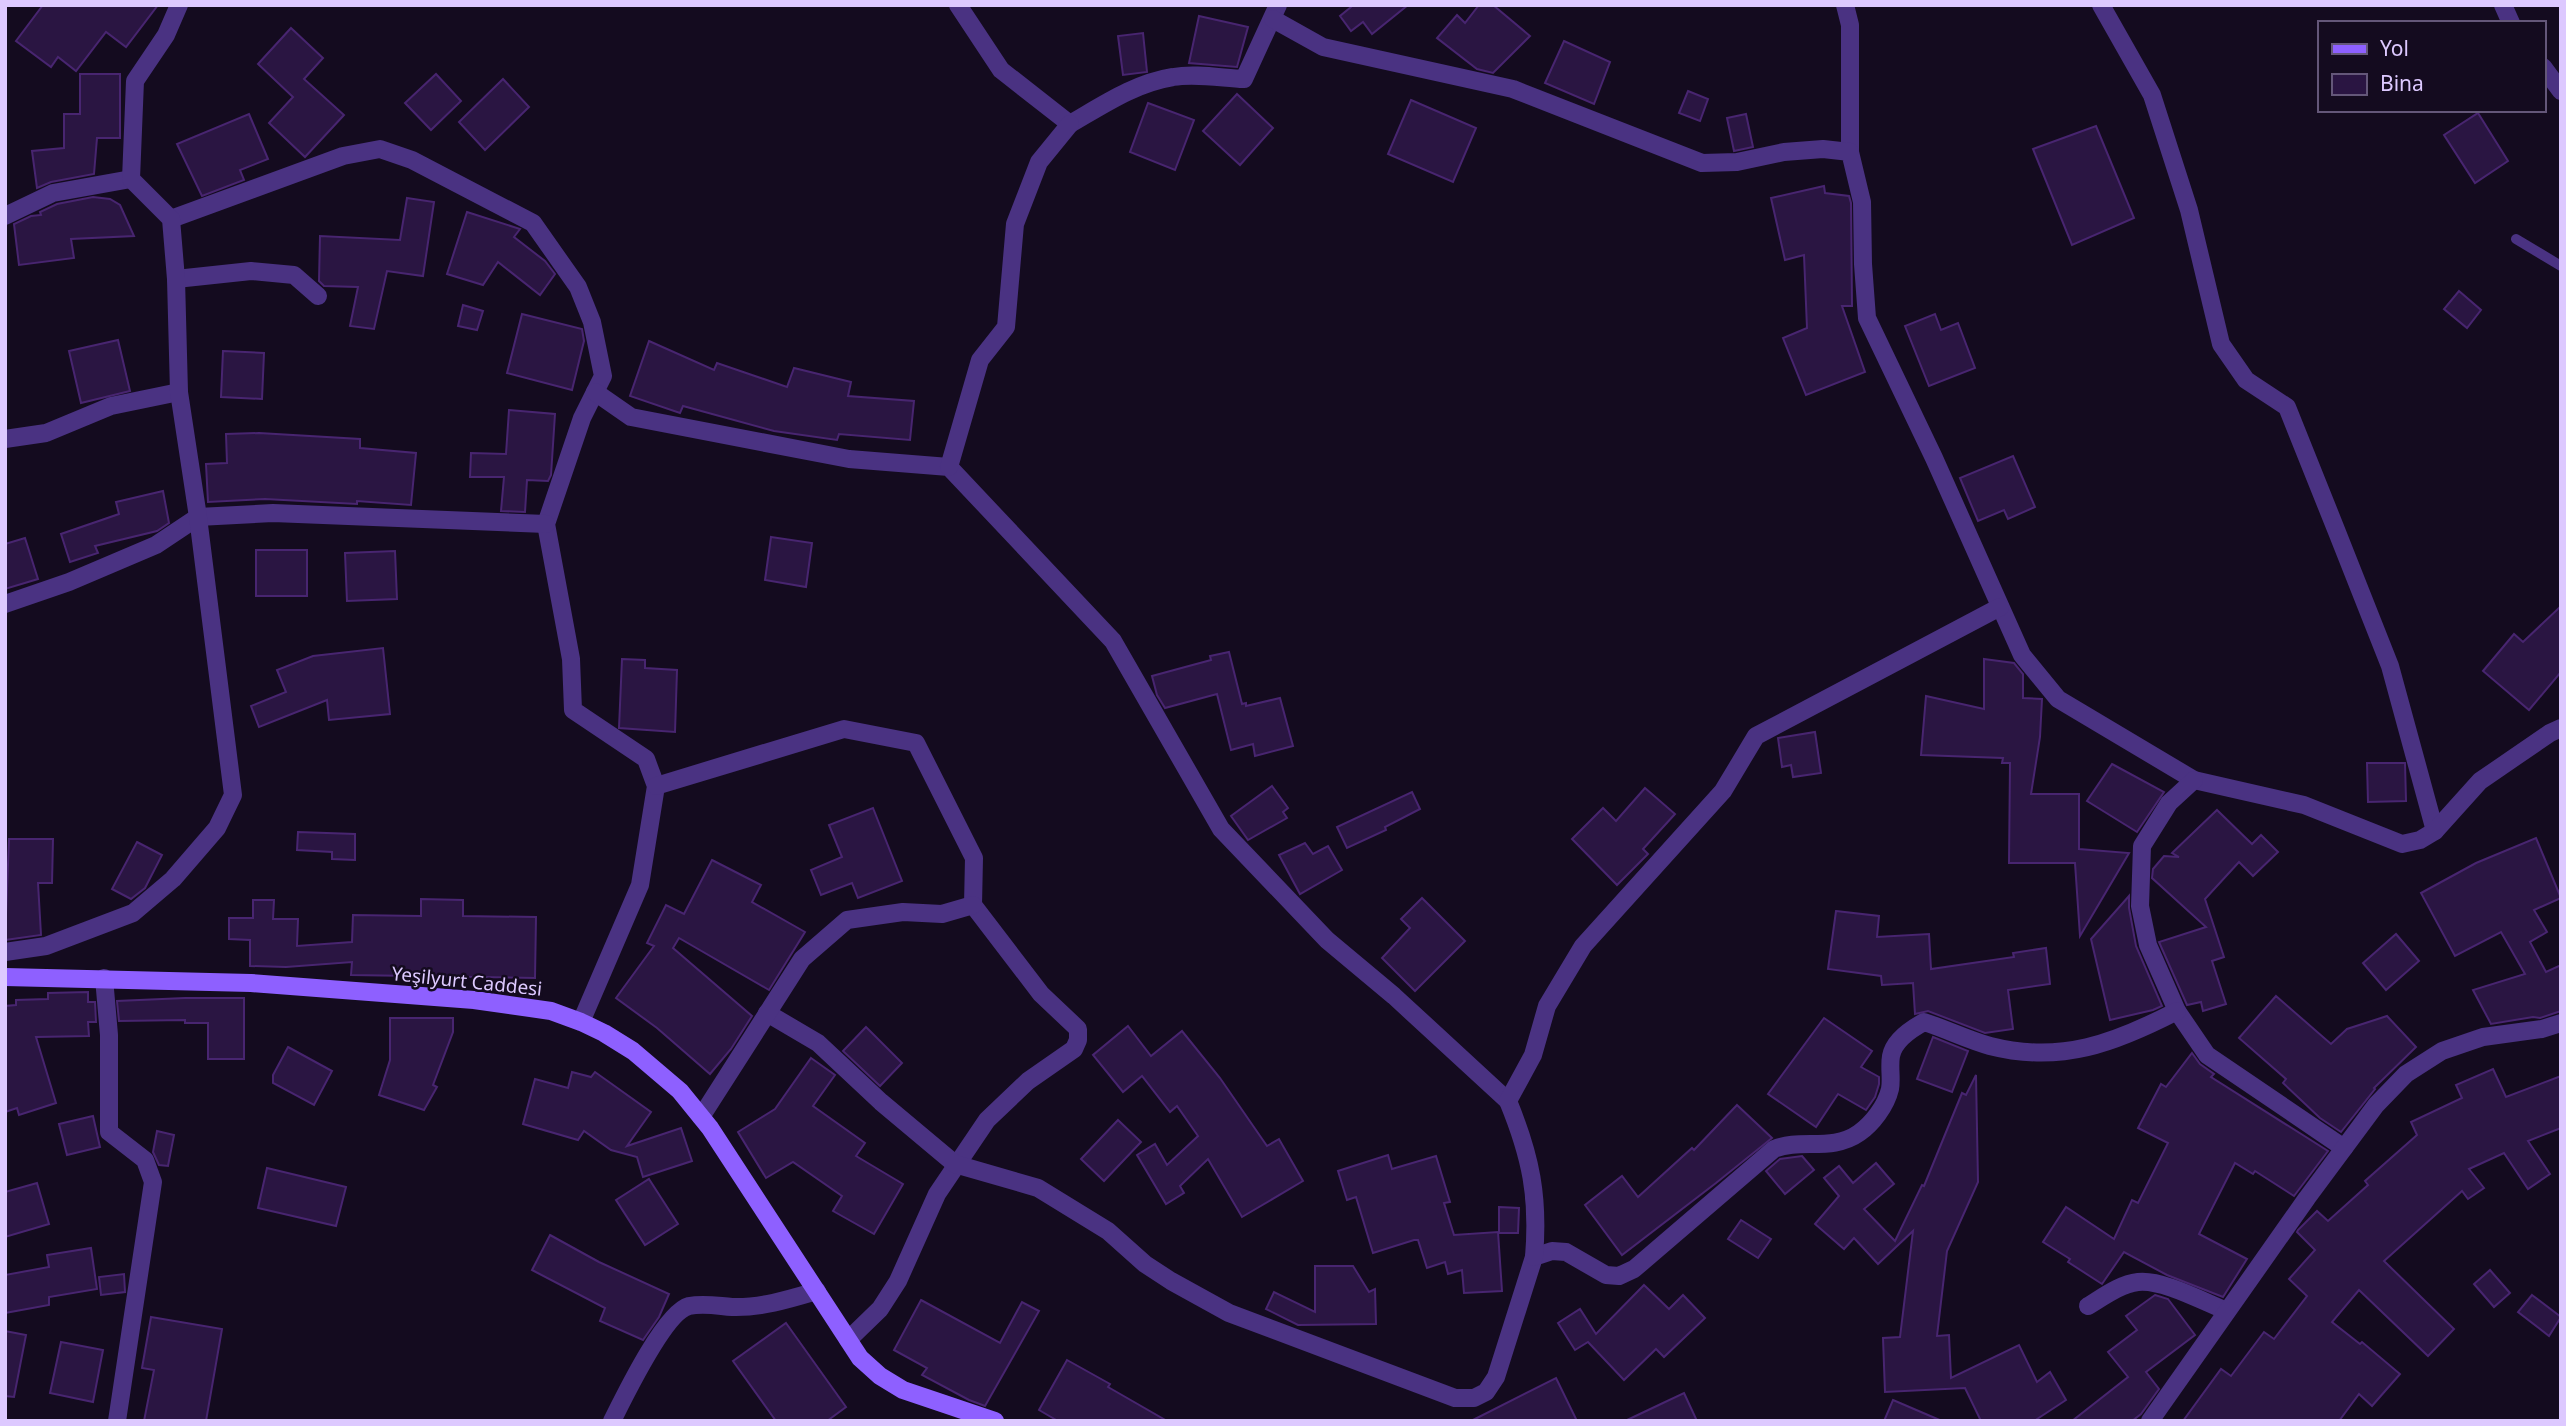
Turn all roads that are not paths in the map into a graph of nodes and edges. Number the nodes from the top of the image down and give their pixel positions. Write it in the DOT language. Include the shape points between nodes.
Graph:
graph roads {
  1 [pos="179,5"];
  2 [pos="958,5"];
  3 [pos="1845,5"];
  4 [pos="2101,5"];
  5 [pos="2503,5"];
  6 [pos="1275,12"];
  7 [pos="2510,21"];
  8 [pos="2545,70"];
  9 [pos="2561,91"];
  10 [pos="1070,124"];
  11 [pos="1850,152"];
  12 [pos="131,179"];
  13 [pos="5,216"];
  14 [pos="171,219"];
  15 [pos="2516,239"];
  16 [pos="2561,266"];
  17 [pos="176,279"];
  18 [pos="318,296"];
  19 [pos="179,392"];
  20 [pos="595,392"];
  21 [pos="5,439"];
  22 [pos="949,467"];
  23 [pos="198,517"];
  24 [pos="546,524"];
  25 [pos="5,604"];
  26 [pos="2000,607"];
  27 [pos="2561,728"];
  28 [pos="2194,780"];
  29 [pos="656,786"];
  30 [pos="2435,831"];
  31 [pos="973,905"];
  32 [pos="5,952"];
  33 [pos="5,977"];
  34 [pos="104,978"];
  35 [pos="2177,1011"];
  36 [pos="767,1013"];
  37 [pos="580,1022"];
  38 [pos="2561,1023"];
  39 [pos="1508,1101"];
  40 [pos="701,1117"];
  41 [pos="2344,1148"];
  42 [pos="955,1164"];
  43 [pos="1534,1257"];
  44 [pos="817,1291"];
  45 [pos="2088,1306"];
  46 [pos="2227,1311"];
  47 [pos="849,1340"];
  48 [pos="117,1421"];
  49 [pos="612,1421"];
  50 [pos="995,1421"];
  51 [pos="2150,1421"];
  1 -- 12 [label="street" via="166,35 135,80"];
  2 -- 10 [label="street" via="1001,70"];
  3 -- 11 [label="street" via="1850,25"];
  4 -- 30 [label="street" via="2152,95 2189,210 2221,344 2246,380 2287,407 2390,666"];
  5 -- 7 [label="street"];
  6 -- 10 [label="street" via="1244,79 1175,76 1119,95"];
  6 -- 11 [label="street" via="1323,47 1513,89 1702,163 1823,149"];
  8 -- 9 [label="street"];
  10 -- 22 [label="street" via="1039,162 1015,224 1006,327 980,360"];
  11 -- 26 [label="street" via="1862,202 1867,318"];
  12 -- 13 [label="street" via="53,193"];
  12 -- 14 [label="street"];
  14 -- 17 [label="street"];
  14 -- 20 [label="street" via="343,156 380,149 412,160 533,223 578,287 592,322 603,376"];
  15 -- 16 [label="lane"];
  17 -- 18 [label="street" via="251,271 294,275"];
  17 -- 19 [label="street"];
  19 -- 21 [label="street" via="111,406 46,433"];
  19 -- 23 [label="street"];
  20 -- 22 [label="street" via="631,417 849,459"];
  20 -- 24 [label="street"];
  22 -- 39 [label="street" via="1113,641 1221,829 1327,940"];
  23 -- 24 [label="street" via="300,513"];
  23 -- 25 [label="street" via="156,545"];
  23 -- 32 [label="street" via="233,795 217,828 173,879 133,914 46,946"];
  24 -- 29 [label="street" via="571,659 573,709 646,759"];
  26 -- 28 [label="street" via="2022,655 2058,699"];
  26 -- 39 [label="street" via="1756,736 1723,791 1583,946 1546,1006 1534,1055"];
  27 -- 30 [label="street" via="2480,781"];
  28 -- 30 [label="street" via="2304,805 2402,844"];
  28 -- 35 [label="street" via="2169,803 2142,846 2140,906 2148,945"];
  29 -- 31 [label="street" via="844,730 916,743 974,858"];
  29 -- 37 [label="street" via="640,885"];
  31 -- 36 [label="street" via="942,914 903,912 847,920 802,959"];
  31 -- 42 [label="street" via="1041,994 1078,1029 1078,1040 1074,1049 1028,1081 987,1120"];
  33 -- 34 [label="main road, Yeşilyurt Caddesi"];
  34 -- 37 [label="main road, Yeşilyurt Caddesi" via="251,983 474,1000 551,1011"];
  34 -- 48 [label="street" via="109,1132 145,1160 153,1182"];
  35 -- 41 [label="street" via="2207,1055"];
  35 -- 43 [label="street" via="2095,1047 2023,1052 1924,1022 1907,1032 1891,1054 1889,1091 1881,1110 1858,1134 1831,1144 1787,1144 1774,1149 1634,1269 1619,1276 1606,1275 1566,1252"];
  36 -- 40 [label="street"];
  36 -- 42 [label="street" via="818,1043"];
  37 -- 40 [label="main road, Yeşilyurt Caddesi" via="659,1071"];
  38 -- 41 [label="street" via="2483,1037 2442,1051 2406,1074"];
  39 -- 43 [label="street" via="1525,1141 1535,1188"];
  40 -- 44 [label="main road, Yeşilyurt Caddesi"];
  41 -- 46 [label="street"];
  42 -- 43 [label="street" via="1038,1188 1108,1231 1145,1264 1229,1313 1455,1398 1474,1398 1486,1392 1496,1377"];
  42 -- 47 [label="street" via="898,1281"];
  44 -- 47 [label="main road, Yeşilyurt Caddesi"];
  44 -- 49 [label="street" via="774,1303 687,1307 674,1315"];
  45 -- 46 [label="street" via="2139,1282 2154,1283"];
  46 -- 51 [label="street"];
  47 -- 50 [label="main road, Yeşilyurt Caddesi" via="860,1358 903,1390"];
}
